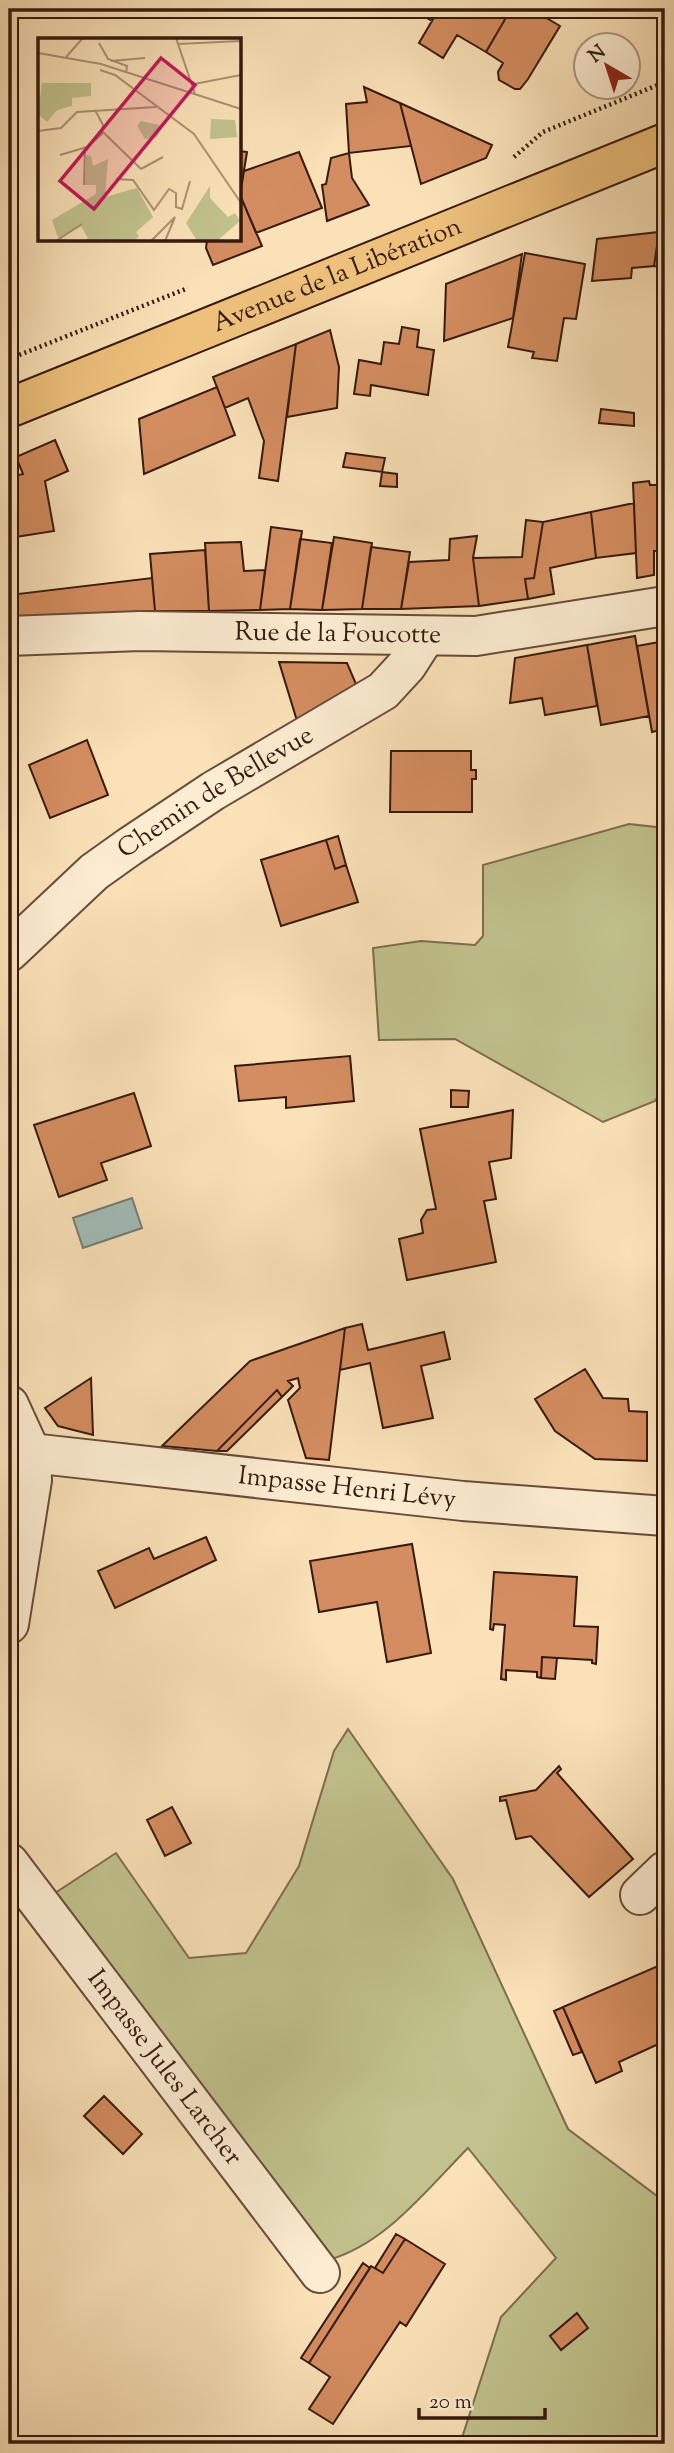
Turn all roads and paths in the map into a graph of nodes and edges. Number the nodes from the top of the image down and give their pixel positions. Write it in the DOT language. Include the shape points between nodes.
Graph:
graph roads {
  1 [pos="665,82"];
  2 [pos="665,143"];
  3 [pos="505,166"];
  4 [pos="193,286"];
  5 [pos="9,359"];
  6 [pos="9,408"];
  7 [pos="665,606"];
  8 [pos="9,636"];
  9 [pos="425,637"];
  10 [pos="9,952"];
  11 [pos="9,1405"];
  12 [pos="31,1453"];
  13 [pos="665,1516"];
  14 [pos="9,1625"];
  15 [pos="9,1863"];
  16 [pos="320,2273"];
  1 -- 3 [label="path" via="543,132"];
  2 -- 6 [label="main road, Avenue de la Libération"];
  4 -- 5 [label="path"];
  7 -- 9 [label="street, Rue de la Foucotte" via="476,636"];
  8 -- 9 [label="street, Rue de la Foucotte" via="140,631"];
  9 -- 10 [label="street, Chemin de Bellevue" via="383,691 213,791 129,847 94,872"];
  11 -- 12 [label="street"];
  12 -- 13 [label="street, Impasse Henri Lévy" via="463,1501"];
  12 -- 14 [label="street" via="32,1480"];
  15 -- 16 [label="street, Impasse Jules Larcher"];
}
